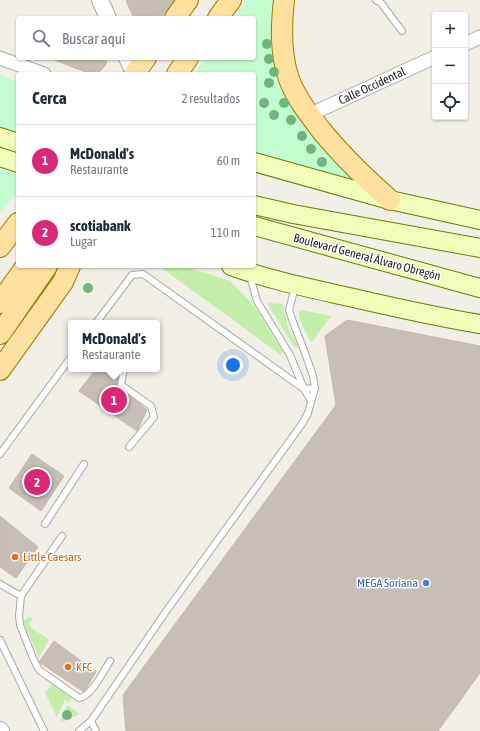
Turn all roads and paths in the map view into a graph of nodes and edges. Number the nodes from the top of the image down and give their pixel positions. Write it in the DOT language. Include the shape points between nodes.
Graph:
graph roads {
  1 [pos="100,0"];
  2 [pos="188,0"];
  3 [pos="231,0"];
  4 [pos="284,0"];
  5 [pos="376,0"];
  6 [pos="107,16"];
  7 [pos="176,16"];
  8 [pos="219,16"];
  9 [pos="402,32"];
  10 [pos="480,37"];
  11 [pos="468,43"];
  12 [pos="0,58"];
  13 [pos="432,58"];
  14 [pos="128,60"];
  15 [pos="144,60"];
  16 [pos="187,60"];
  17 [pos="38,72"];
  18 [pos="133,72"];
  19 [pos="136,72"];
  20 [pos="178,72"];
  21 [pos="309,115"];
  22 [pos="0,157"];
  23 [pos="16,162"];
  24 [pos="256,163"];
  25 [pos="390,200"];
  26 [pos="256,205"];
  27 [pos="480,220"];
  28 [pos="16,226"];
  29 [pos="256,227"];
  30 [pos="0,247"];
  31 [pos="480,248"];
  32 [pos="25,268"];
  33 [pos="46,268"];
  34 [pos="69,268"];
  35 [pos="238,268"];
  36 [pos="250,272"];
  37 [pos="295,285"];
  38 [pos="480,288"];
  39 [pos="0,303"];
  40 [pos="98,320"];
  41 [pos="480,324"];
  42 [pos="0,334"];
  43 [pos="68,361"];
  44 [pos="0,370"];
  45 [pos="123,372"];
  46 [pos="315,388"];
  47 [pos="304,389"];
  48 [pos="311,401"];
  49 [pos="129,447"];
  50 [pos="0,454"];
  51 [pos="84,464"];
  52 [pos="45,524"];
  53 [pos="62,536"];
  54 [pos="0,584"];
  55 [pos="21,596"];
  56 [pos="0,640"];
  57 [pos="110,661"];
  58 [pos="91,721"];
  59 [pos="44,731"];
  60 [pos="79,731"];
  61 [pos="96,731"];
  1 -- 6 [label="street"];
  2 -- 7 [label="main road"];
  3 -- 8 [label="main road"];
  4 -- 21 [label="main road" via="282,49 289,79"];
  5 -- 9 [label="lane"];
  10 -- 11 [label="street"];
  12 -- 17 [label="street"];
  13 -- 21 [label="street, Calle Occidental"];
  14 -- 18 [label="street"];
  15 -- 19 [label="main road"];
  16 -- 20 [label="main road"];
  21 -- 25 [label="main road" via="341,154"];
  22 -- 23 [label="main road"];
  24 -- 25 [label="main road"];
  25 -- 27 [label="main road"];
  26 -- 31 [label="main road, Boulevard General Álvaro Obregón"];
  28 -- 30 [label="main road"];
  29 -- 38 [label="main road, Boulevard General Álvaro Obregón"];
  32 -- 39 [label="main road"];
  33 -- 42 [label="main road"];
  34 -- 44 [label="main road" via="63,282"];
  35 -- 36 [label="main road"];
  36 -- 37 [label="main road"];
  36 -- 47 [label="lane" via="256,301 290,355"];
  37 -- 41 [label="main road" via="437,317"];
  37 -- 46 [label="lane" via="289,310"];
  40 -- 47 [label="lane" via="132,275 143,274"];
  43 -- 50 [label="lane"];
  45 -- 49 [label="lane" via="121,385 152,406 154,417"];
  46 -- 47 [label="lane"];
  46 -- 48 [label="lane"];
  47 -- 48 [label="lane"];
  48 -- 58 [label="lane" via="302,424 167,610"];
  51 -- 52 [label="lane"];
  53 -- 55 [label="lane"];
  54 -- 55 [label="lane"];
  55 -- 57 [label="lane" via="20,625 39,670 79,698 83,698"];
  56 -- 59 [label="lane"];
  58 -- 60 [label="lane"];
  58 -- 61 [label="lane"];
}
